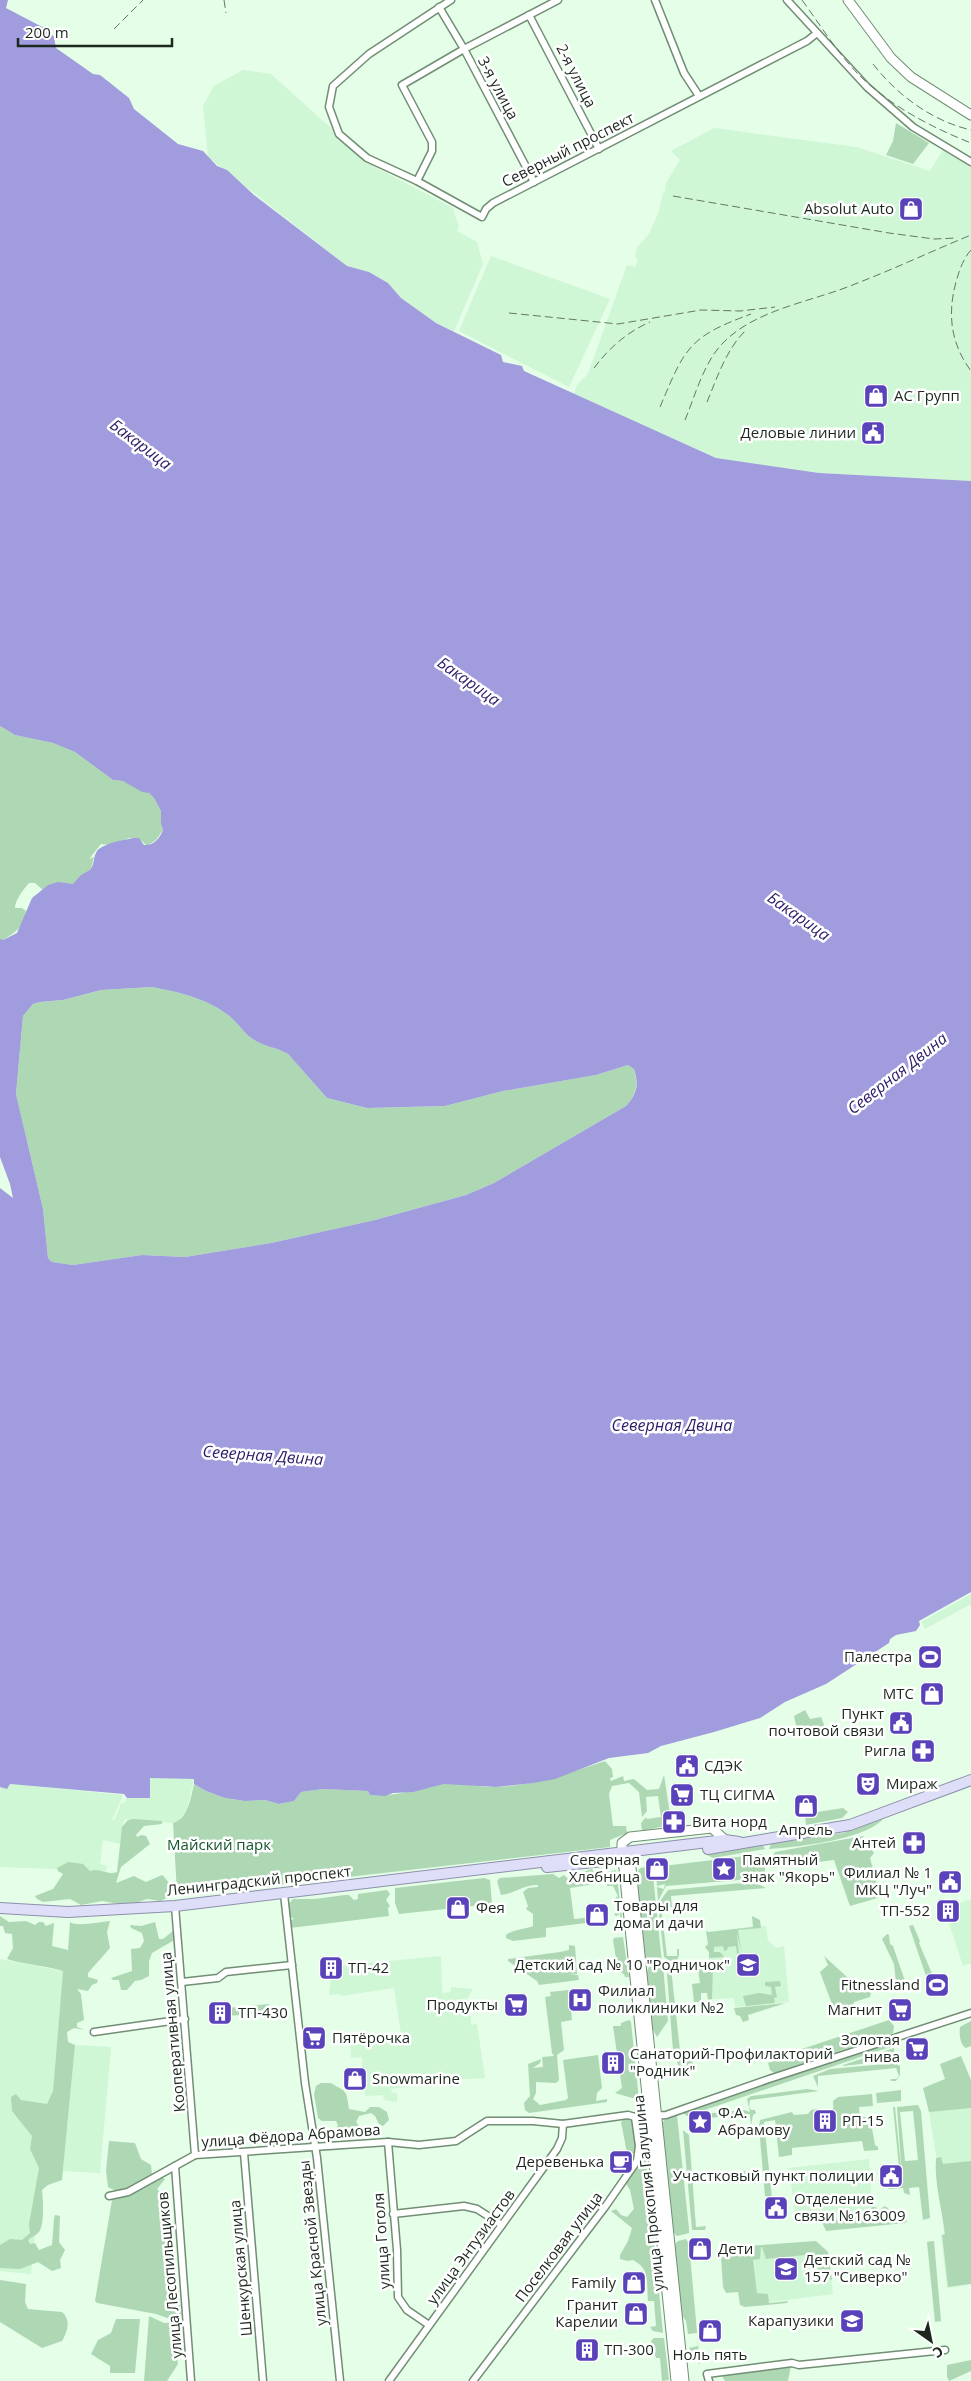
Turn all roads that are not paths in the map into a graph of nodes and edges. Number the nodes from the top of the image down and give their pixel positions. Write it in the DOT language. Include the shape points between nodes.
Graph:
graph roads {
  1 [pos="451,0"];
  2 [pos="558,0"];
  3 [pos="655,0"];
  4 [pos="787,0"];
  5 [pos="848,0"];
  6 [pos="439,8"];
  7 [pos="529,15"];
  8 [pos="817,33"];
  9 [pos="464,49"];
  10 [pos="699,96"];
  11 [pos="971,115"];
  12 [pos="599,149"];
  13 [pos="971,162"];
  14 [pos="417,181"];
  15 [pos="534,182"];
  16 [pos="971,1780"];
  17 [pos="725,1840"];
  18 [pos="739,1842"];
  19 [pos="626,1856"];
  20 [pos="284,1894"];
  21 [pos="175,1906"];
  22 [pos="0,1908"];
  23 [pos="292,1965"];
  24 [pos="182,1982"];
  25 [pos="971,2013"];
  26 [pos="185,2019"];
  27 [pos="94,2032"];
  28 [pos="653,2116"];
  29 [pos="635,2117"];
  30 [pos="563,2124"];
  31 [pos="388,2142"];
  32 [pos="316,2147"];
  33 [pos="244,2153"];
  34 [pos="196,2155"];
  35 [pos="175,2166"];
  36 [pos="109,2196"];
  37 [pos="393,2214"];
  38 [pos="502,2225"];
  39 [pos="429,2326"];
  40 [pos="945,2350"];
  41 [pos="708,2377"];
  42 [pos="191,2381"];
  43 [pos="263,2381"];
  44 [pos="340,2381"];
  45 [pos="389,2381"];
  46 [pos="473,2381"];
  47 [pos="676,2381"];
  48 [pos="684,2381"];
  1 -- 6 [label="street"];
  2 -- 7 [label="street"];
  3 -- 10 [label="street" via="684,73"];
  4 -- 8 [label="street"];
  5 -- 11 [label="main road" via="891,58 911,78"];
  6 -- 9 [label="street, 3-я улица"];
  6 -- 14 [label="street, Северный проспект" via="369,54 333,86 329,107 339,134 366,158"];
  7 -- 9 [label="street"];
  7 -- 12 [label="street, 2-я улица"];
  8 -- 10 [label="street, Северный проспект"];
  8 -- 13 [label="street" via="867,87 913,127"];
  9 -- 14 [label="street" via="402,85 432,142 432,151"];
  9 -- 15 [label="street, 3-я улица"];
  10 -- 12 [label="street, Северный проспект"];
  12 -- 15 [label="street, Северный проспект"];
  14 -- 15 [label="street, Северный проспект" via="482,217 493,203"];
  16 -- 18 [label="main road, Ленинградский проспект" via="850,1825"];
  17 -- 18 [label="main road, Ленинградский проспект"];
  17 -- 19 [label="main road, Ленинградский проспект"];
  17 -- 19 [label="main road" via="712,1828 630,1837 622,1842"];
  18 -- 19 [label="main road, Ленинградский проспект" via="725,1847"];
  19 -- 20 [label="main road, Ленинградский проспект"];
  19 -- 28 [label="main road, улица Прокопия Галушина"];
  20 -- 21 [label="main road, Ленинградский проспект"];
  20 -- 23 [label="street, улица Красной Звезды"];
  21 -- 22 [label="main road, Ленинградский проспект" via="68,1912"];
  21 -- 24 [label="street, Кооперативная улица"];
  23 -- 24 [label="street" via="226,1972 218,1978"];
  23 -- 32 [label="street, улица Красной Звезды"];
  24 -- 26 [label="street, Кооперативная улица"];
  25 -- 28 [label="street, улица Фёдора Абрамова" via="666,2115"];
  26 -- 27 [label="street"];
  26 -- 34 [label="street, Кооперативная улица"];
  28 -- 29 [label="street, улица Фёдора Абрамова"];
  28 -- 47 [label="main road, улица Прокопия Галушина"];
  28 -- 48 [label="main road, улица Прокопия Галушина"];
  29 -- 30 [label="street, улица Фёдора Абрамова"];
  29 -- 46 [label="street, Поселковая улица" via="639,2146 637,2161"];
  30 -- 31 [label="street, улица Фёдора Абрамова" via="487,2122 456,2141 419,2145"];
  30 -- 38 [label="street, улица Энтузиастов" via="557,2149"];
  31 -- 32 [label="street, улица Фёдора Абрамова"];
  31 -- 37 [label="street, улица Гоголя"];
  32 -- 33 [label="street, улица Фёдора Абрамова"];
  32 -- 44 [label="street, улица Красной Звезды"];
  33 -- 34 [label="street, улица Фёдора Абрамова"];
  33 -- 43 [label="street, Шенкурская улица"];
  34 -- 35 [label="street, улица Фёдора Абрамова"];
  35 -- 36 [label="street, улица Фёдора Абрамова" via="128,2192"];
  35 -- 42 [label="street, улица Лесопильщиков"];
  37 -- 38 [label="street" via="464,2206 476,2209"];
  37 -- 39 [label="street, улица Гоголя" via="398,2297 407,2310"];
  38 -- 39 [label="street, улица Энтузиастов"];
  39 -- 45 [label="street, улица Энтузиастов"];
  40 -- 41 [label="street" via="799,2365 792,2363"];
}
